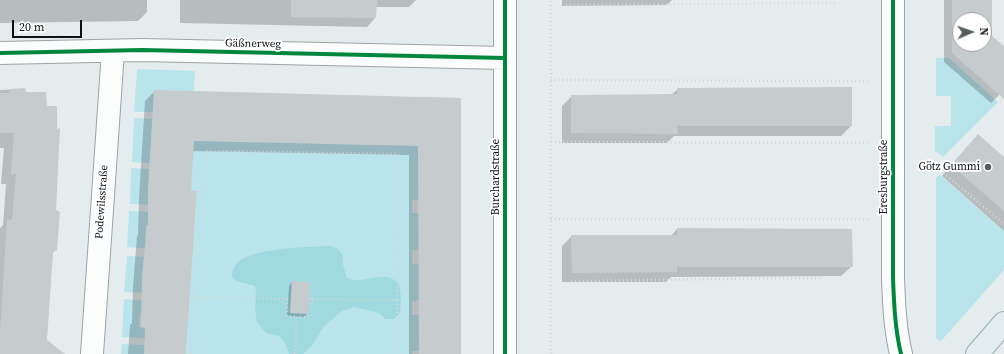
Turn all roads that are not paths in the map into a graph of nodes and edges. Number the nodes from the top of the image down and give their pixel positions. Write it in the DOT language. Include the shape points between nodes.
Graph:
graph roads {
  1 [pos="505,0"];
  2 [pos="893,0"];
  3 [pos="113,51"];
  4 [pos="0,53"];
  5 [pos="505,58"];
  6 [pos="1004,323"];
  7 [pos="92,354"];
  8 [pos="505,354"];
  9 [pos="901,354"];
  10 [pos="977,354"];
  1 -- 5 [label="street, Burchardstraße"];
  2 -- 9 [label="street, Eresburgstraße" via="893,278 894,311"];
  3 -- 4 [label="street, Gäßnerweg"];
  3 -- 5 [label="street, Gäßnerweg"];
  3 -- 7 [label="street, Podewilsstraße"];
  5 -- 8 [label="street, Burchardstraße"];
  6 -- 10 [label="main road"];
}
